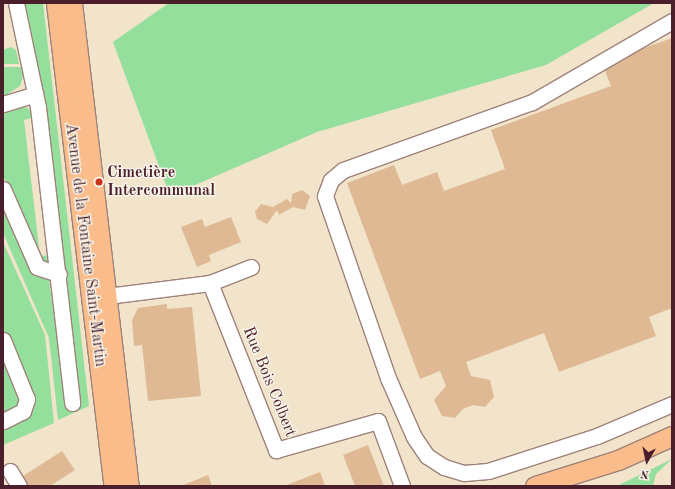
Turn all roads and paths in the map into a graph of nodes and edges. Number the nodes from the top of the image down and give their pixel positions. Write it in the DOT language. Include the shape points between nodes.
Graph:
graph roads {
  1 [pos="16,3"];
  2 [pos="56,3"];
  3 [pos="72,3"];
  4 [pos="672,21"];
  5 [pos="36,94"];
  6 [pos="3,104"];
  7 [pos="3,189"];
  8 [pos="92,234"];
  9 [pos="251,267"];
  10 [pos="59,274"];
  11 [pos="210,283"];
  12 [pos="99,297"];
  13 [pos="3,340"];
  14 [pos="72,403"];
  15 [pos="672,404"];
  16 [pos="3,421"];
  17 [pos="672,436"];
  18 [pos="672,449"];
  19 [pos="10,471"];
  20 [pos="19,486"];
  21 [pos="114,486"];
  22 [pos="129,486"];
  23 [pos="402,486"];
  24 [pos="535,486"];
  25 [pos="580,486"];
  1 -- 5 [label="street"];
  2 -- 8 [label="main road, Avenue de la Fontaine Saint-Martin"];
  3 -- 8 [label="main road, Avenue de la Fontaine Saint-Martin"];
  4 -- 15 [label="street" via="532,102 343,170 331,180 325,196 388,378 414,437 427,456 444,467 464,473 488,471 597,436"];
  5 -- 6 [label="street"];
  5 -- 10 [label="street"];
  7 -- 10 [label="street" via="37,267"];
  8 -- 12 [label="main road, Avenue de la Fontaine Saint-Martin"];
  9 -- 11 [label="street"];
  10 -- 14 [label="street"];
  11 -- 12 [label="street"];
  11 -- 23 [label="street, Rue Bois Colbert" via="276,450 378,421"];
  12 -- 21 [label="main road, Avenue de la Fontaine Saint-Martin"];
  12 -- 22 [label="main road, Avenue de la Fontaine Saint-Martin"];
  13 -- 16 [label="street" via="27,399 23,411"];
  17 -- 24 [label="main road" via="618,460"];
  18 -- 25 [label="main road"];
  19 -- 20 [label="street"];
}
